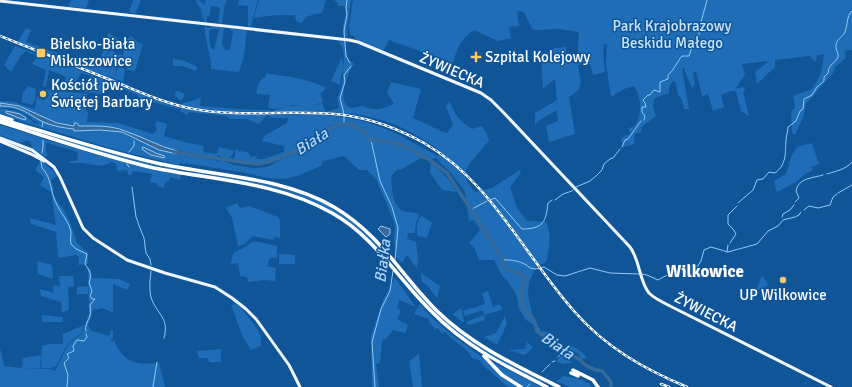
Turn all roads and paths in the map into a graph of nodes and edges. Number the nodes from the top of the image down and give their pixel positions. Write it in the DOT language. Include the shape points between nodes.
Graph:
graph roads {
  1 [pos="0,1"];
  2 [pos="0,117"];
  3 [pos="0,122"];
  4 [pos="0,138"];
  5 [pos="0,141"];
  6 [pos="62,183"];
  7 [pos="479,351"];
  8 [pos="572,372"];
  9 [pos="557,386"];
  10 [pos="300,387"];
  11 [pos="521,387"];
  12 [pos="547,387"];
  13 [pos="597,387"];
  14 [pos="831,387"];
  1 -- 14 [label="main road, ŻYWIECKA" via="348,40 486,96 630,247 651,295"];
  2 -- 9 [label="highway" via="148,161 273,184 320,200 343,212 365,229 437,310 466,336 500,357"];
  3 -- 7 [label="highway" via="135,163 272,189 321,207 366,238 442,323"];
  4 -- 6 [label="main road" via="32,150 42,157 54,167"];
  5 -- 6 [label="main road" via="42,159"];
  6 -- 10 [label="main road" via="82,227 91,237 124,259 216,288 246,308 287,362"];
  7 -- 11 [label="highway" via="502,374"];
  7 -- 12 [label="highway"];
  8 -- 13 [label="highway"];
}
